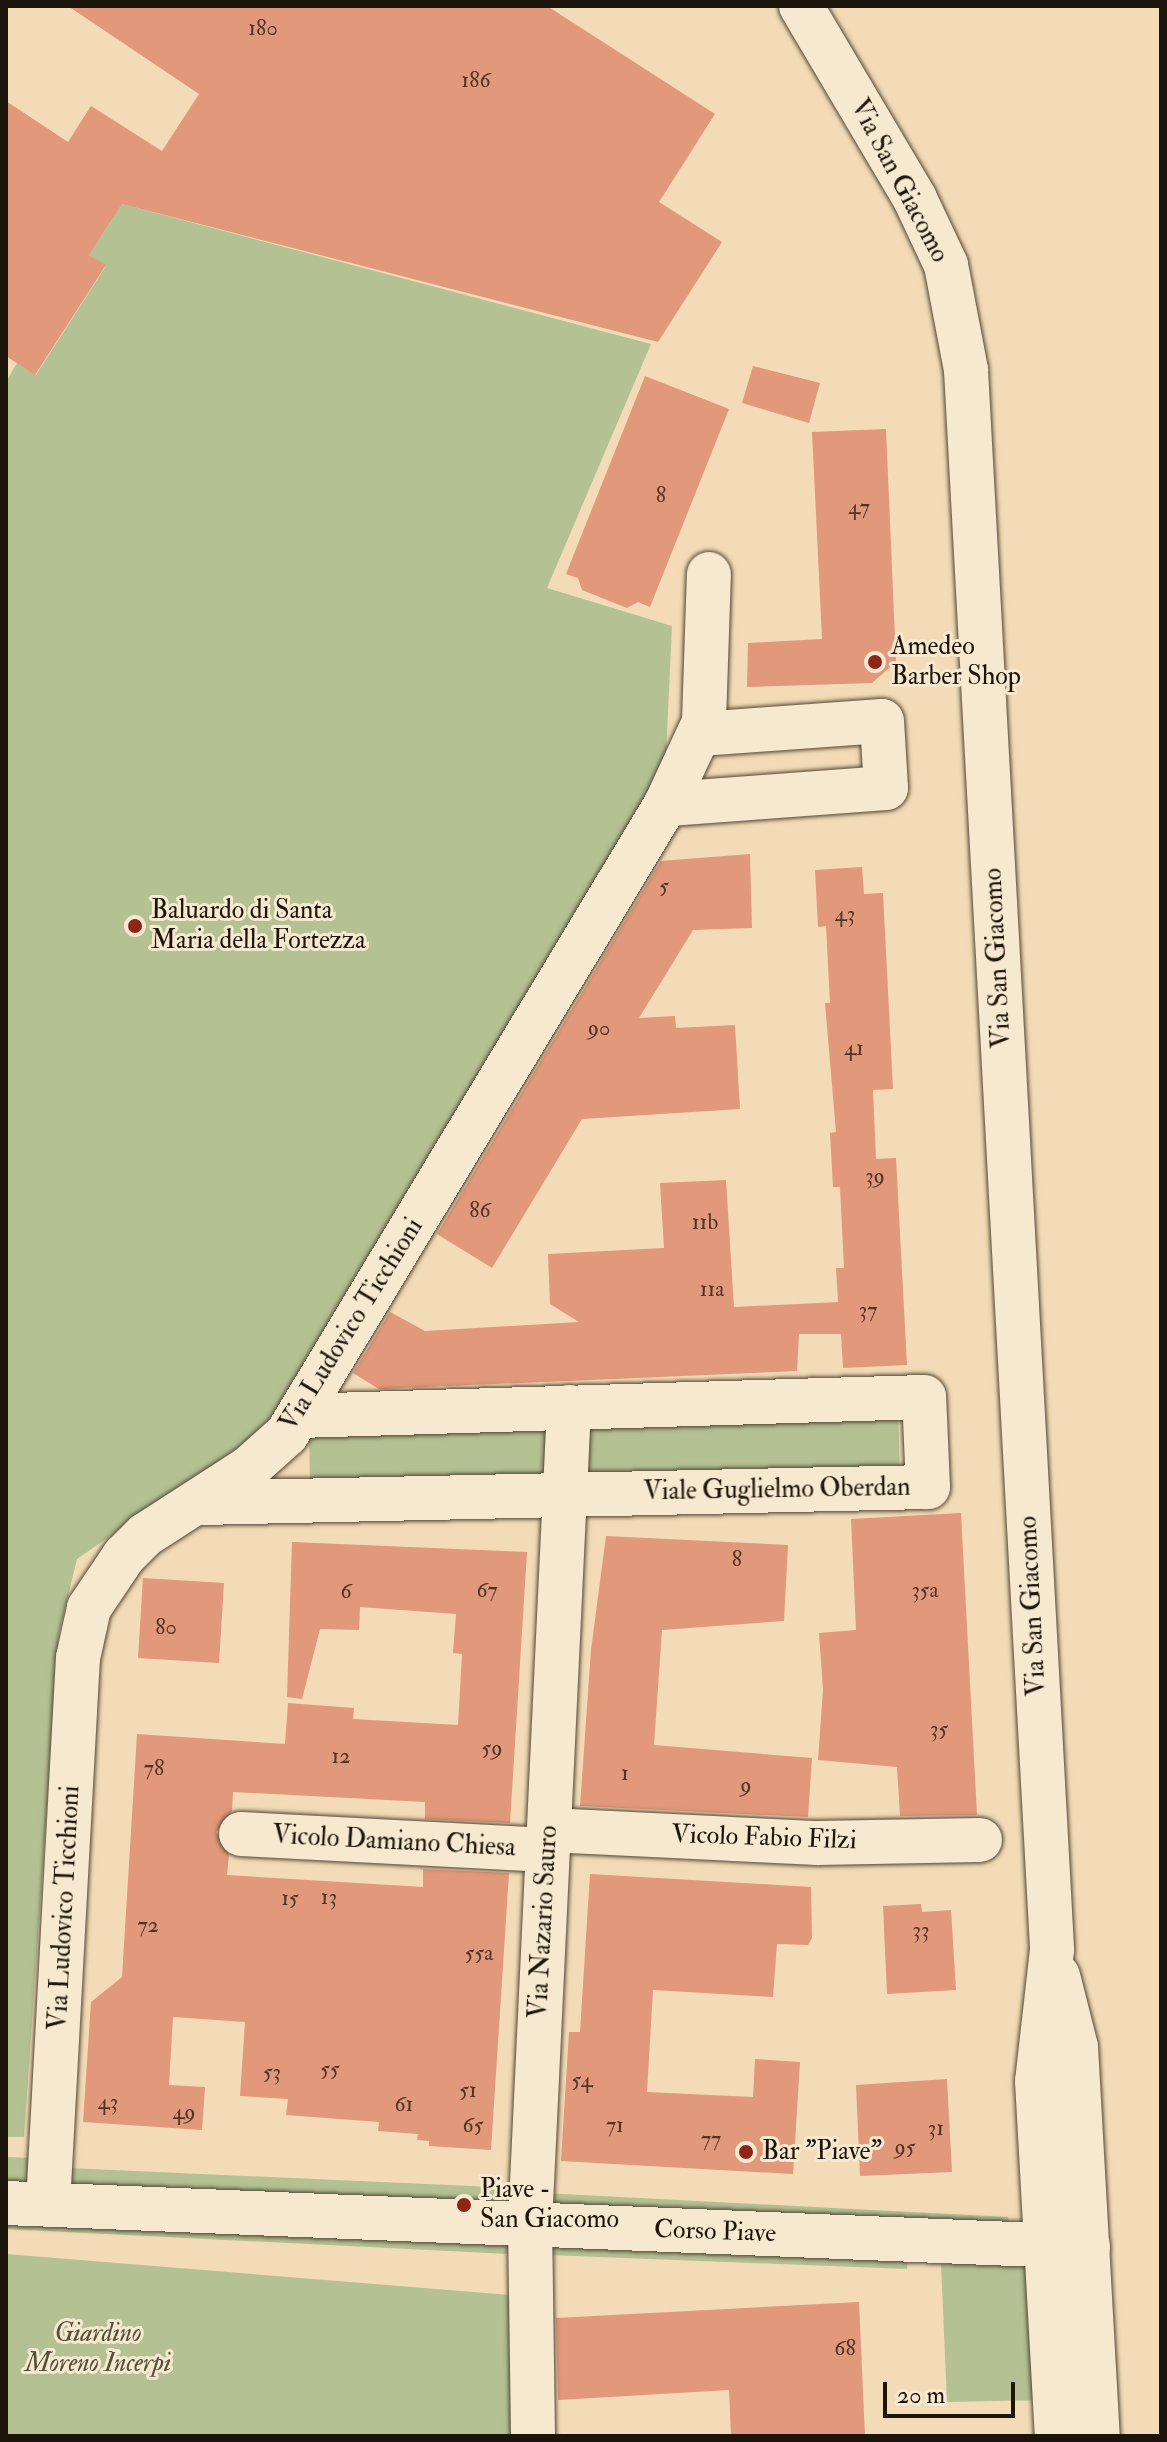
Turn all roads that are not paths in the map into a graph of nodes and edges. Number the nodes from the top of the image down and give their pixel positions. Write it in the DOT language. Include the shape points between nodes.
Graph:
graph roads {
  1 [pos="801,6"];
  2 [pos="709,574"];
  3 [pos="700,734"];
  4 [pos="666,804"];
  5 [pos="569,1407"];
  6 [pos="300,1416"];
  7 [pos="565,1494"];
  8 [pos="200,1503"];
  9 [pos="241,1834"];
  10 [pos="548,1840"];
  11 [pos="980,1840"];
  12 [pos="27,2204"];
  13 [pos="530,2225"];
  14 [pos="1067,2247"];
  15 [pos="533,2436"];
  16 [pos="1057,2436"];
  17 [pos="1098,2436"];
  1 -- 14 [label="street, Via San Giacomo" via="915,199 946,265 966,370 1052,1950 1037,2081"];
  2 -- 3 [label="street, Via Ludovico Ticchioni" via="708,696"];
  3 -- 4 [label="street, Via Ludovico Ticchioni"];
  3 -- 4 [label="street" via="882,721 886,788"];
  4 -- 6 [label="street, Via Ludovico Ticchioni"];
  5 -- 6 [label="street, Viale Guglielmo Oberdan"];
  5 -- 7 [label="street, Via Nazario Sauro"];
  5 -- 7 [label="street, Viale Guglielmo Oberdan" via="924,1397 928,1487"];
  6 -- 8 [label="street, Via Ludovico Ticchioni" via="271,1449"];
  7 -- 8 [label="street, Viale Guglielmo Oberdan"];
  7 -- 10 [label="street, Via Nazario Sauro"];
  8 -- 12 [label="street, Via Ludovico Ticchioni" via="145,1535 124,1556 89,1608 82,1634"];
  9 -- 10 [label="street, Vicolo Damiano Chiesa"];
  10 -- 11 [label="street, Vicolo Fabio Filzi"];
  10 -- 13 [label="street, Via Nazario Sauro"];
  12 -- 13 [label="street, Corso Piave"];
  13 -- 14 [label="street, Corso Piave"];
  13 -- 15 [label="street, Via Nazario Sauro"];
  14 -- 16 [label="street, Via San Giacomo"];
  14 -- 17 [label="street, Via San Giacomo"];
}
